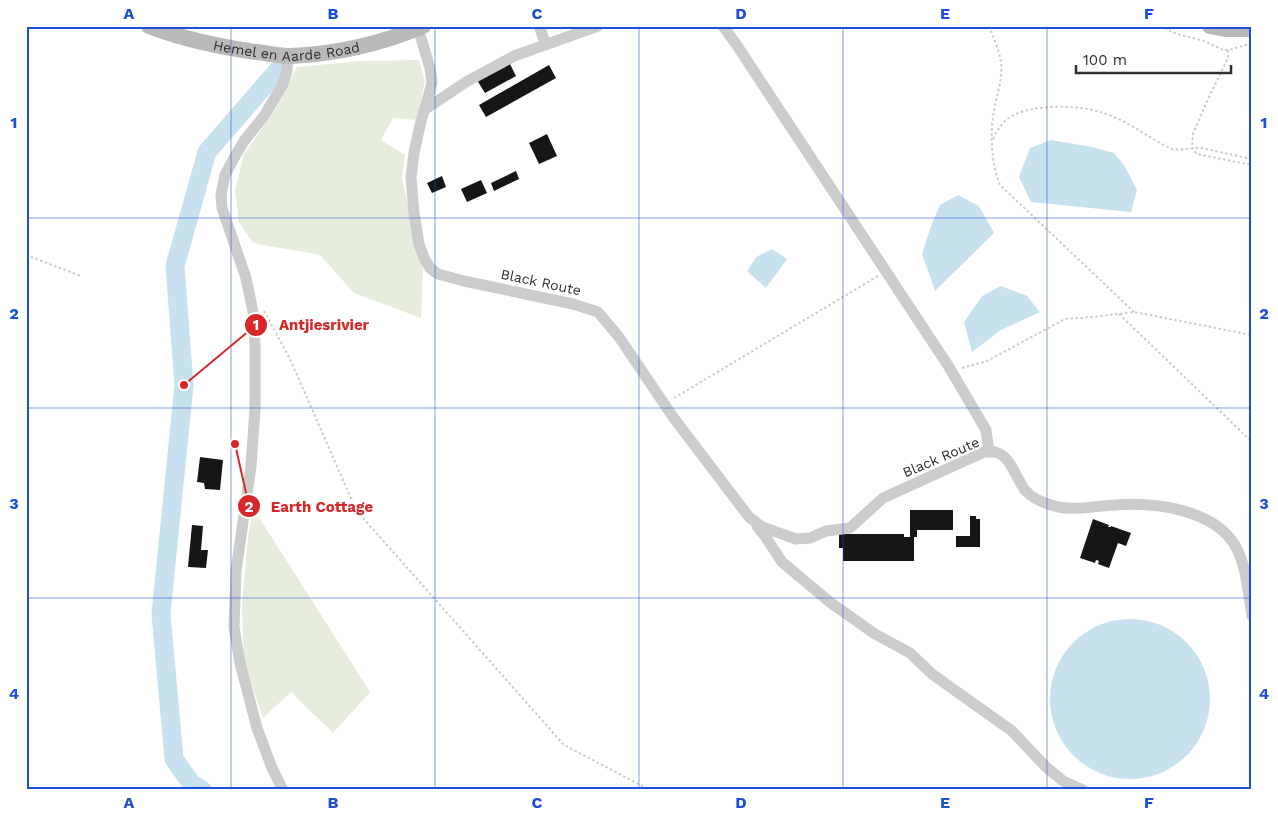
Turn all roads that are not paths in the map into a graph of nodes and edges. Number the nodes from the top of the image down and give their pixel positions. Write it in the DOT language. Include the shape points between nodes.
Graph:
graph roads {
  1 [pos="149,26"];
  2 [pos="539,26"];
  3 [pos="598,26"];
  4 [pos="723,26"];
  5 [pos="1210,26"];
  6 [pos="421,27"];
  7 [pos="1252,29"];
  8 [pos="546,45"];
  9 [pos="288,56"];
  10 [pos="424,110"];
  11 [pos="989,452"];
  12 [pos="749,517"];
  13 [pos="1252,616"];
  14 [pos="283,790"];
  15 [pos="1083,790"];
  1 -- 9 [label="main road, Hemel en Aarde Road" via="220,46"];
  2 -- 8 [label="street"];
  3 -- 8 [label="street"];
  4 -- 11 [label="street" via="949,367 986,430"];
  5 -- 7 [label="main road"];
  6 -- 9 [label="main road, Hemel en Aarde Road" via="358,48"];
  6 -- 10 [label="street, Black Route" via="432,83"];
  8 -- 10 [label="street" via="514,56"];
  9 -- 14 [label="street" via="283,84 234,158 225,175 221,195 222,208 246,278 255,344 254,428 236,571 234,627 257,728"];
  10 -- 12 [label="street, Black Route" via="411,177 420,244 430,268 438,274 573,304 601,315"];
  11 -- 12 [label="street, Black Route" via="883,498 850,528 826,530 810,538 796,539 762,527"];
  11 -- 13 [label="street, Black Route" via="1003,456 1024,489 1035,499 1051,505 1070,509 1116,504 1157,505 1193,514 1215,525 1232,540 1238,551"];
  12 -- 15 [label="street, Black Route" via="782,562 831,603 875,634 910,653 932,674 1012,731 1063,781"];
}
